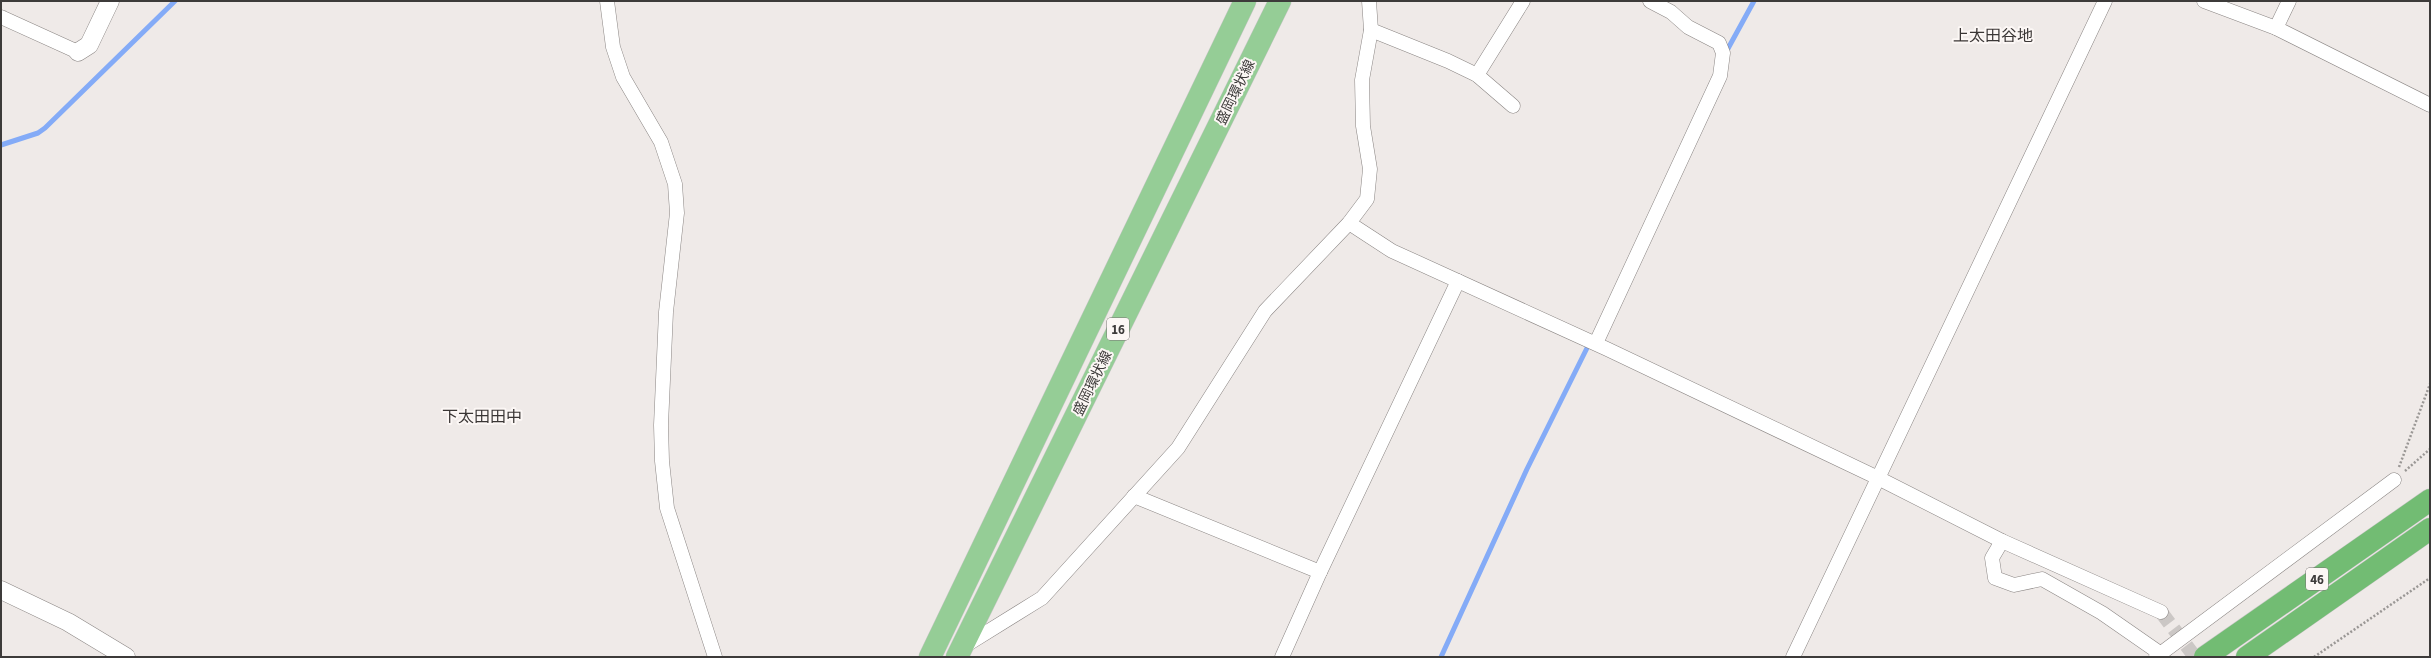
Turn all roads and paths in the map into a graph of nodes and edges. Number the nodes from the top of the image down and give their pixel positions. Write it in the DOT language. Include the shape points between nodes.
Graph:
graph roads {
  1 [pos="110,1"];
  2 [pos="607,1"];
  3 [pos="1245,1"];
  4 [pos="1280,1"];
  5 [pos="1369,1"];
  6 [pos="1523,1"];
  7 [pos="1650,1"];
  8 [pos="2105,1"];
  9 [pos="2204,1"];
  10 [pos="2289,1"];
  11 [pos="1,17"];
  12 [pos="2276,28"];
  13 [pos="1371,30"];
  14 [pos="78,52"];
  15 [pos="1477,75"];
  16 [pos="2430,105"];
  17 [pos="1513,106"];
  18 [pos="1349,223"];
  19 [pos="1458,281"];
  20 [pos="1596,343"];
  21 [pos="2430,384"];
  22 [pos="2430,449"];
  23 [pos="1876,477"];
  24 [pos="2394,480"];
  25 [pos="1134,496"];
  26 [pos="2430,500"];
  27 [pos="2430,529"];
  28 [pos="2002,541"];
  29 [pos="1320,572"];
  30 [pos="2430,578"];
  31 [pos="1,590"];
  32 [pos="2161,612"];
  33 [pos="959,652"];
  34 [pos="2159,655"];
  35 [pos="126,657"];
  36 [pos="715,657"];
  37 [pos="930,657"];
  38 [pos="1282,657"];
  39 [pos="1793,657"];
  40 [pos="2205,657"];
  41 [pos="2247,657"];
  42 [pos="2314,657"];
  1 -- 14 [label="street" via="89,45"];
  2 -- 36 [label="street" via="613,47 623,77 660,142 675,184 677,213 666,312 662,461 667,508"];
  3 -- 37 [label="main road, 盛岡環状線 / 16"];
  4 -- 33 [label="main road, 盛岡環状線 / 16"];
  5 -- 13 [label="street"];
  6 -- 15 [label="street"];
  7 -- 20 [label="street" via="1671,12 1688,27 1719,43 1723,53 1720,76"];
  8 -- 23 [label="street"];
  9 -- 12 [label="street"];
  10 -- 12 [label="street"];
  11 -- 14 [label="street"];
  12 -- 16 [label="street"];
  13 -- 15 [label="street"];
  13 -- 18 [label="street" via="1362,80 1363,126 1370,169 1367,199"];
  15 -- 17 [label="street"];
  18 -- 19 [label="street" via="1392,251"];
  18 -- 25 [label="street" via="1265,311 1178,448"];
  19 -- 20 [label="street"];
  19 -- 29 [label="street"];
  20 -- 23 [label="street"];
  21 -- 24 [label="path"];
  22 -- 24 [label="path"];
  23 -- 28 [label="street"];
  23 -- 39 [label="street"];
  24 -- 34 [label="street"];
  25 -- 29 [label="street"];
  25 -- 33 [label="street" via="1042,598"];
  26 -- 40 [label="highway, 46"];
  27 -- 41 [label="highway, 46"];
  28 -- 32 [label="street"];
  28 -- 34 [label="street" via="1992,558 1995,578 2014,585 2042,579 2102,613"];
  29 -- 38 [label="street"];
  30 -- 42 [label="path"];
  31 -- 35 [label="street" via="68,622"];
}
